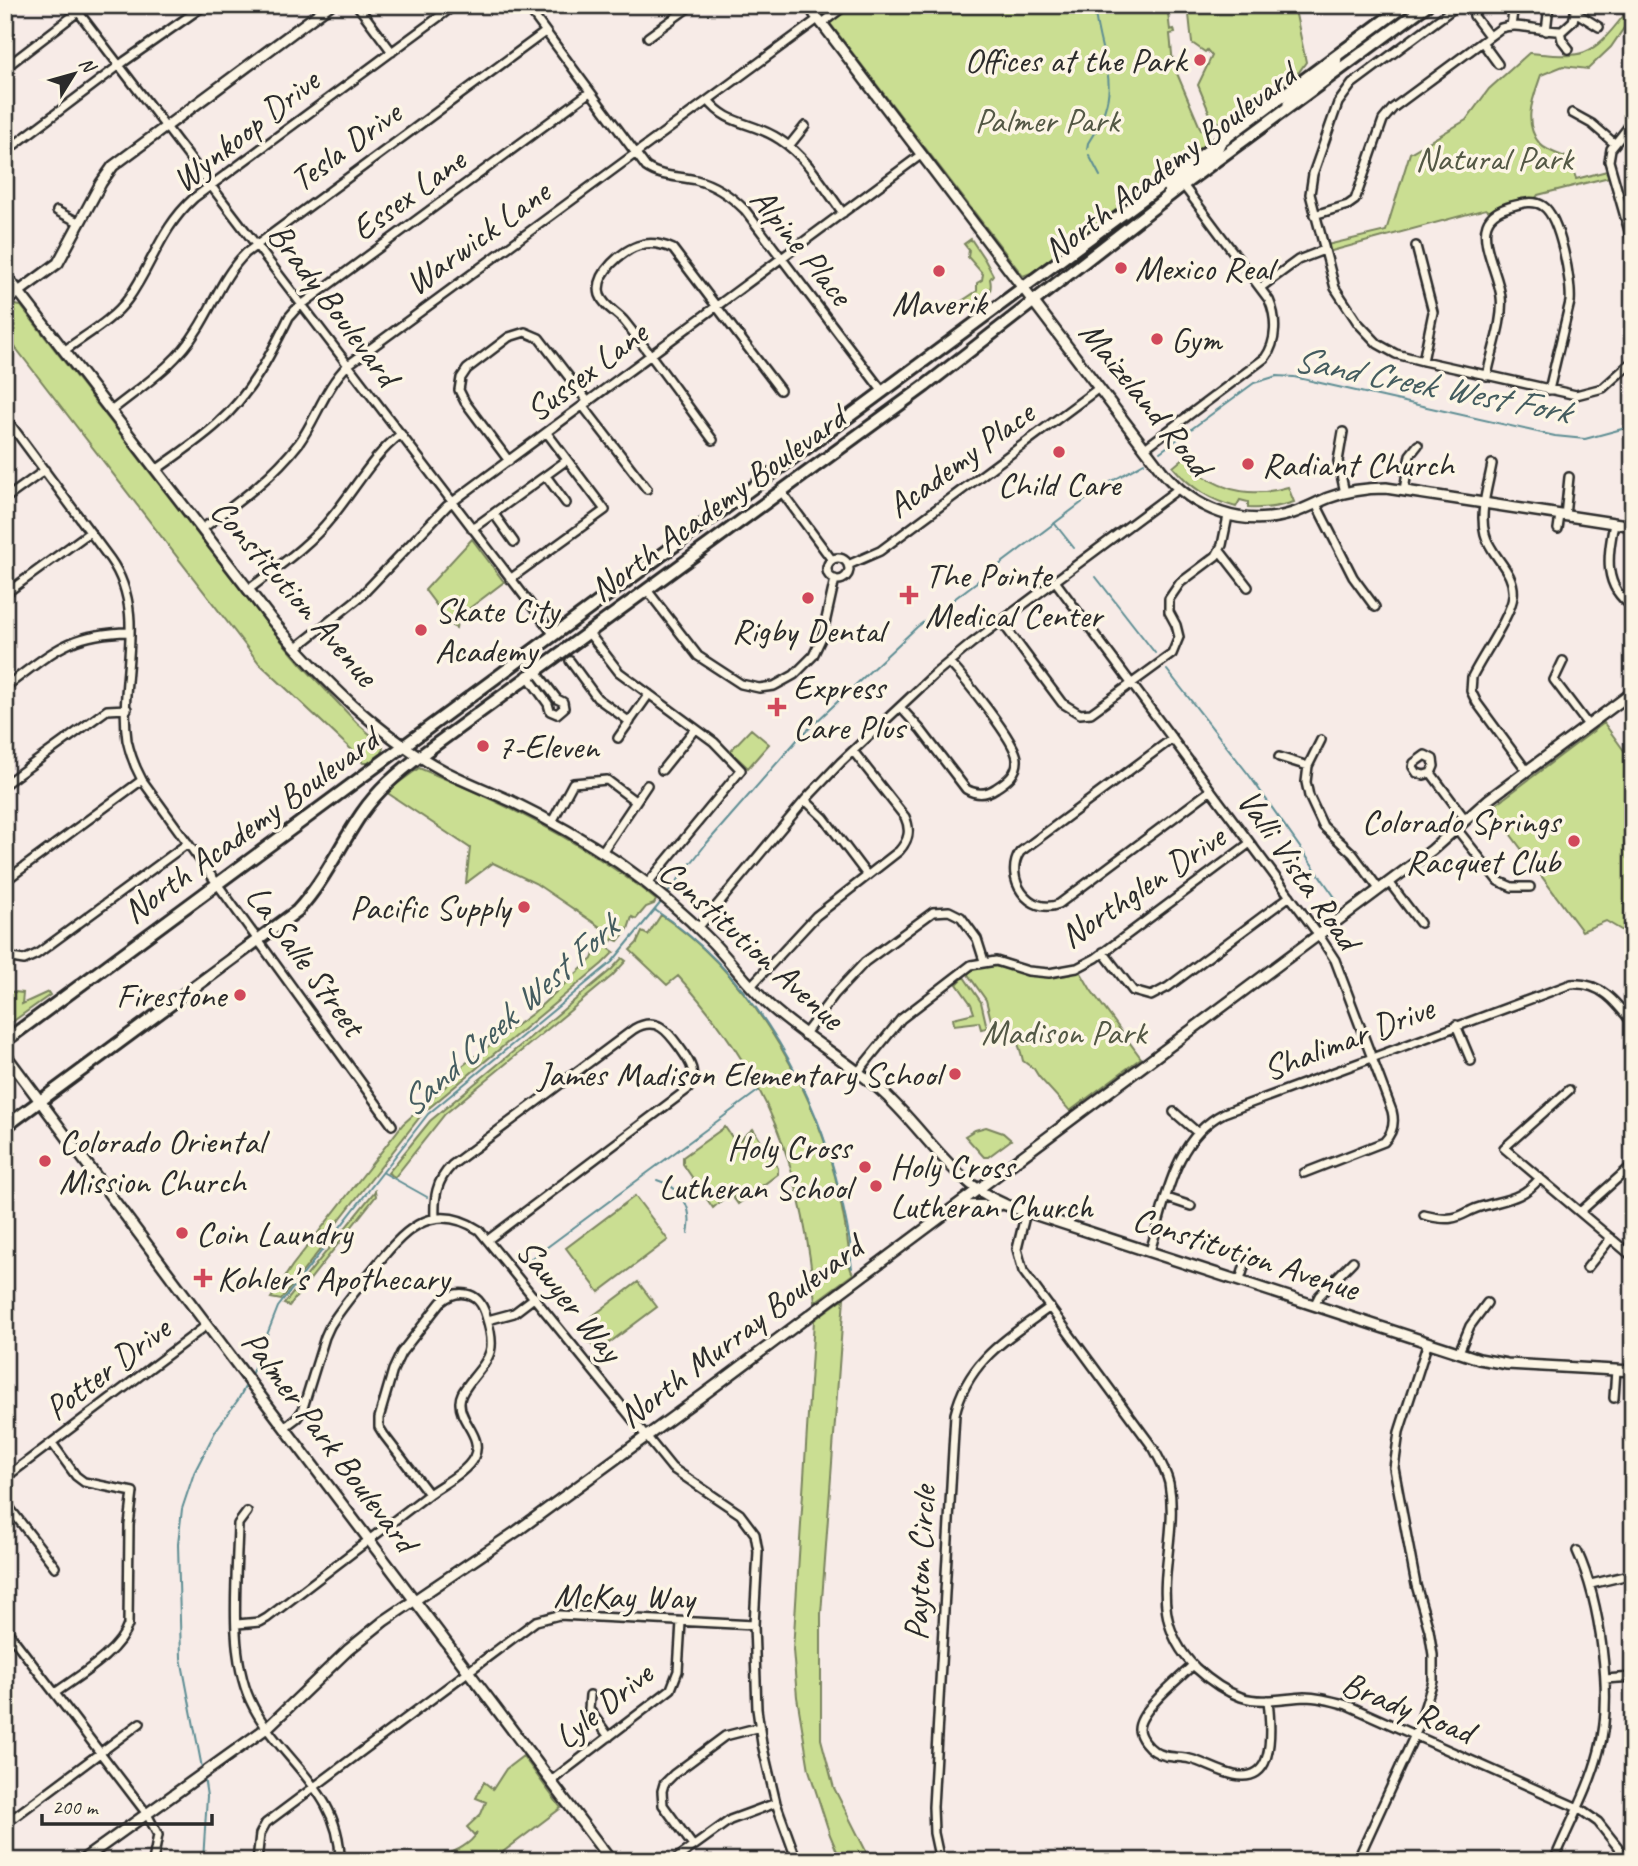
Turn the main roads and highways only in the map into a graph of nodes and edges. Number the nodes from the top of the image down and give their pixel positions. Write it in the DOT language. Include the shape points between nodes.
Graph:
graph roads {
  1 [pos="330,5"];
  2 [pos="808,5"];
  3 [pos="1405,5"];
  4 [pos="1427,5"];
  5 [pos="1337,56"];
  6 [pos="1286,109"];
  7 [pos="1220,144"];
  8 [pos="1167,197"];
  9 [pos="5,274"];
  10 [pos="1023,289"];
  11 [pos="19,292"];
  12 [pos="1032,301"];
  13 [pos="5,302"];
  14 [pos="835,427"];
  15 [pos="781,491"];
  16 [pos="1633,526"];
  17 [pos="1633,692"];
  18 [pos="404,746"];
  19 [pos="420,756"];
  20 [pos="5,1041"];
  21 [pos="5,1054"];
  22 [pos="42,1101"];
  23 [pos="5,1127"];
  24 [pos="978,1190"];
  25 [pos="1005,1205"];
  26 [pos="956,1206"];
  27 [pos="1633,1371"];
  28 [pos="414,1600"];
  29 [pos="81,1861"];
  30 [pos="611,1861"];
  1 -- 11 [label="main road" via="109,170 58,263"];
  2 -- 10 [label="main road, Maizeland Road"];
  3 -- 5 [label="highway, North Academy Boulevard"];
  4 -- 6 [label="highway, North Academy Boulevard"];
  5 -- 6 [label="main road" via="1336,65 1290,100"];
  5 -- 7 [label="highway, North Academy Boulevard"];
  6 -- 8 [label="highway, North Academy Boulevard"];
  7 -- 8 [label="main road" via="1216,153 1169,190"];
  7 -- 10 [label="highway, North Academy Boulevard"];
  8 -- 12 [label="highway, North Academy Boulevard"];
  9 -- 11 [label="main road, Constitution Avenue"];
  10 -- 12 [label="main road, Maizeland Road"];
  10 -- 14 [label="highway, North Academy Boulevard"];
  11 -- 13 [label="main road"];
  11 -- 18 [label="main road, Constitution Avenue" via="296,648"];
  12 -- 15 [label="highway, North Academy Boulevard"];
  12 -- 16 [label="main road, Maizeland Road" via="1178,489 1228,516 1273,518 1345,493 1375,488"];
  14 -- 15 [label="highway" via="830,439 783,475"];
  14 -- 18 [label="highway, North Academy Boulevard"];
  15 -- 19 [label="highway, North Academy Boulevard"];
  17 -- 24 [label="main road, North Murray Boulevard" via="1465,819 1432,850"];
  18 -- 19 [label="main road, Constitution Avenue"];
  18 -- 20 [label="highway, North Academy Boulevard"];
  19 -- 22 [label="highway, North Academy Boulevard" via="373,798 297,911"];
  19 -- 24 [label="main road, Constitution Avenue" via="552,822 650,886 804,1035 896,1104 950,1168"];
  21 -- 22 [label="main road, Palmer Park Boulevard"];
  22 -- 23 [label="highway, North Academy Boulevard"];
  22 -- 28 [label="main road, Palmer Park Boulevard"];
  24 -- 25 [label="main road, Constitution Avenue"];
  24 -- 26 [label="main road, North Murray Boulevard"];
  25 -- 26 [label="main road"];
  25 -- 27 [label="main road, Constitution Avenue" via="1479,1359"];
  26 -- 28 [label="main road, North Murray Boulevard" via="517,1531"];
  28 -- 29 [label="main road, North Murray Boulevard" via="348,1650 268,1727"];
  28 -- 30 [label="main road, Palmer Park Boulevard"];
}
